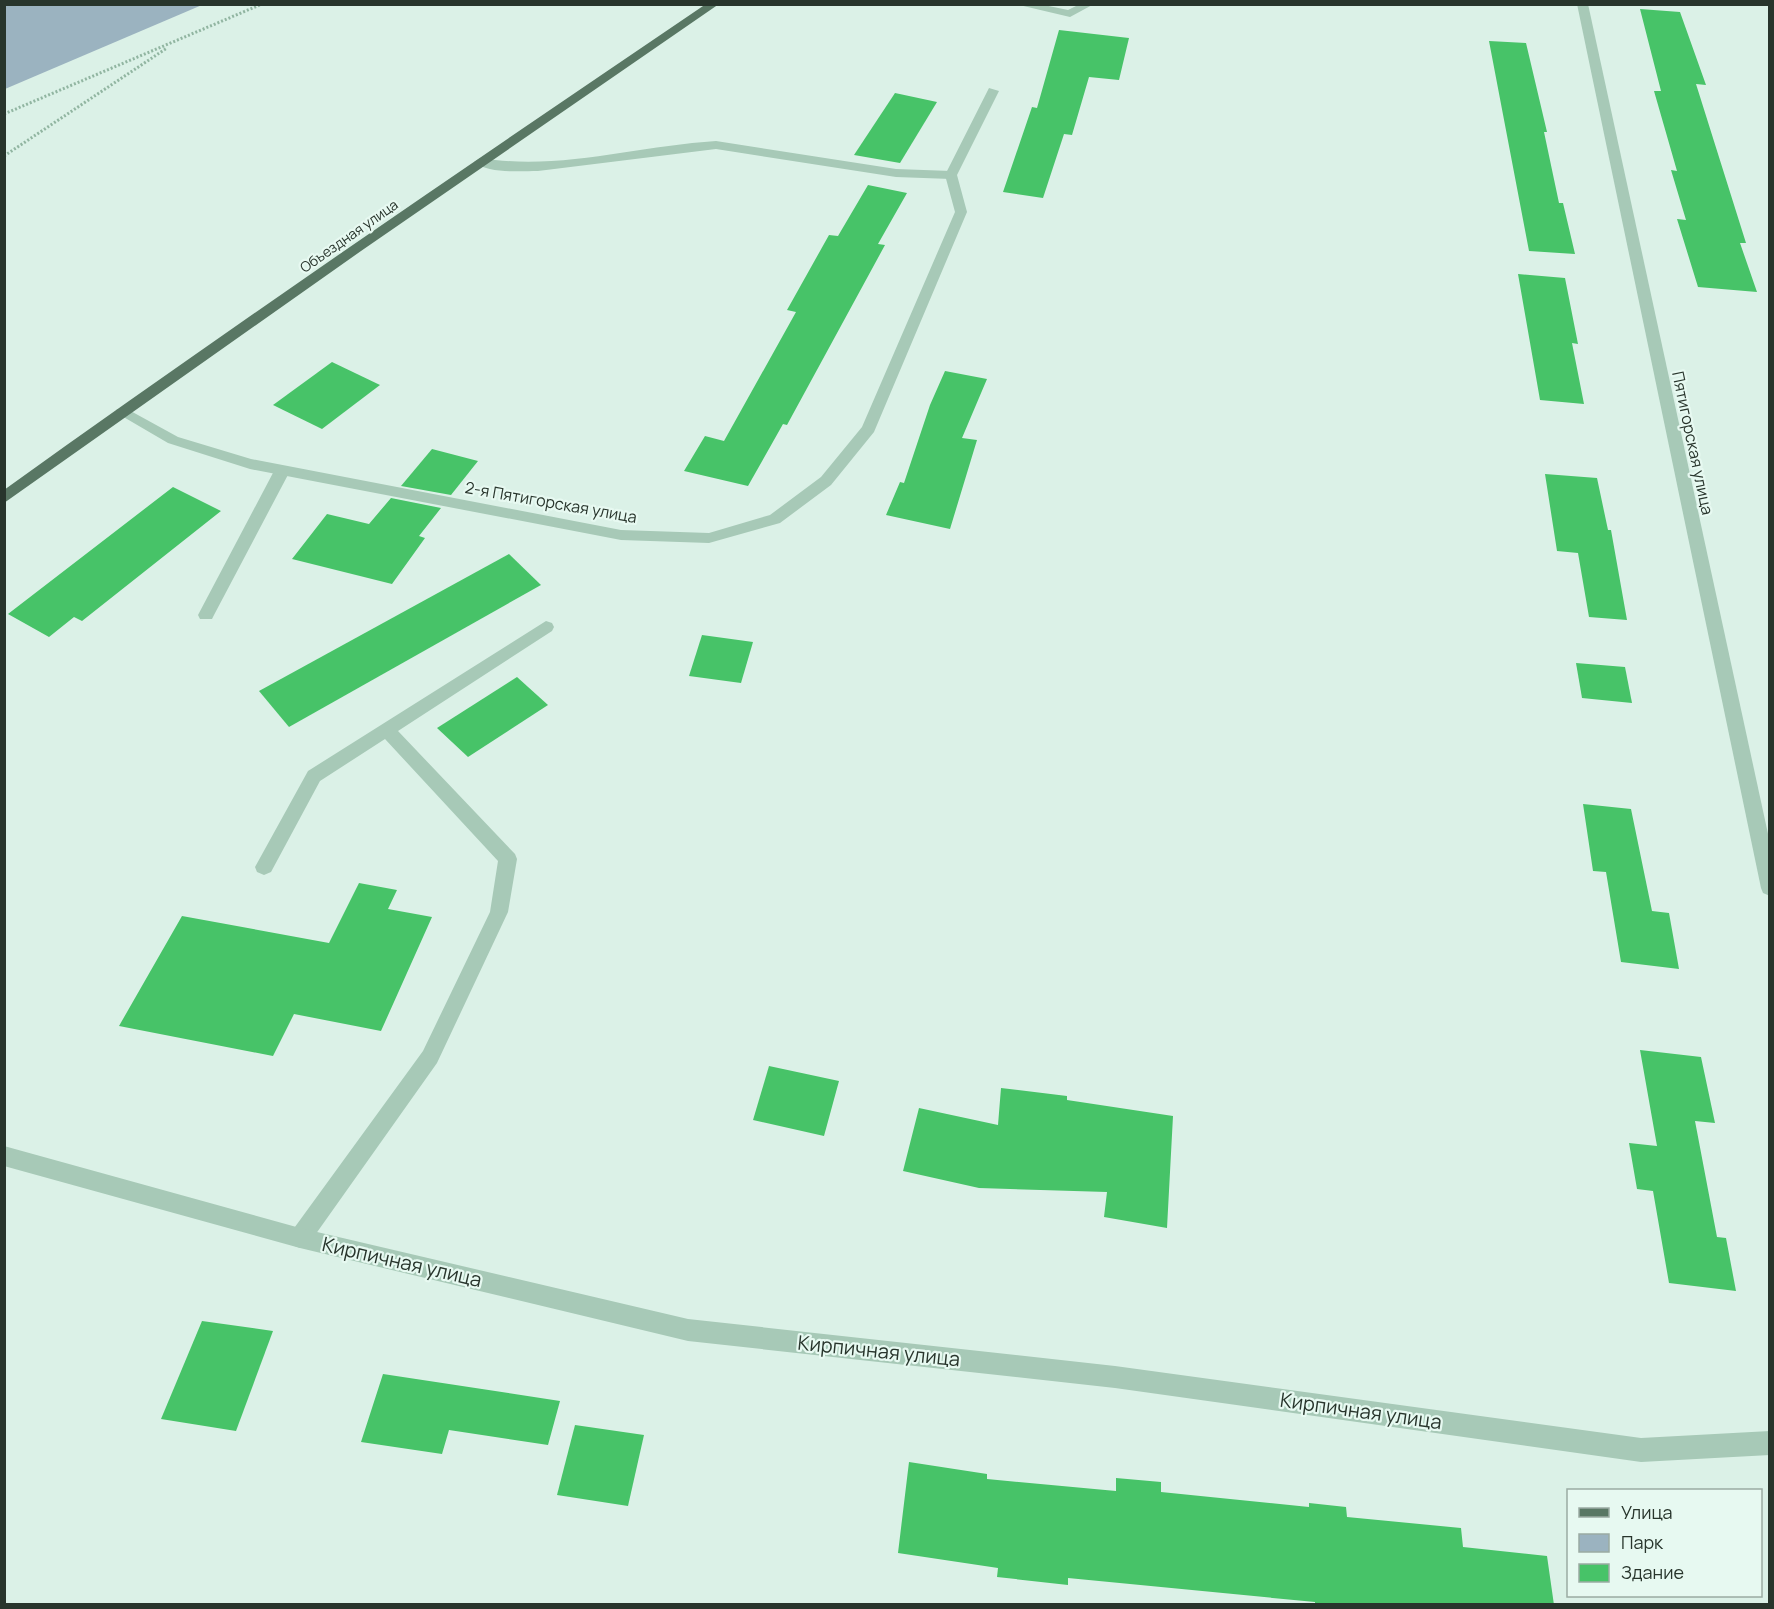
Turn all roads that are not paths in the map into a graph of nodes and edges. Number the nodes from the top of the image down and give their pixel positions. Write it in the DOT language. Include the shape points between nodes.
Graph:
graph roads {
  1 [pos="714,4"];
  2 [pos="1020,4"];
  3 [pos="1089,4"];
  4 [pos="1582,4"];
  5 [pos="993,91"];
  6 [pos="480,162"];
  7 [pos="951,175"];
  8 [pos="122,412"];
  9 [pos="282,471"];
  10 [pos="4,498"];
  11 [pos="206,615"];
  12 [pos="546,627"];
  13 [pos="386,729"];
  14 [pos="264,867"];
  15 [pos="1770,888"];
  16 [pos="4,1156"];
  17 [pos="300,1238"];
  18 [pos="1770,1443"];
  1 -- 6 [label="main road, Объездная улица"];
  2 -- 3 [label="street" via="1070,14"];
  4 -- 15 [label="street, Пятигорская улица"];
  5 -- 7 [label="street"];
  6 -- 7 [label="street" via="507,169 716,145 896,173"];
  6 -- 8 [label="main road, Объездная улица"];
  7 -- 9 [label="street, 2-я Пятигорская улица" via="961,212 868,429 826,481 775,519 709,538 621,535"];
  8 -- 9 [label="street, 2-я Пятигорская улица" via="173,440"];
  8 -- 10 [label="main road, Объездная улица"];
  9 -- 11 [label="street"];
  12 -- 13 [label="street"];
  13 -- 14 [label="street" via="314,777"];
  13 -- 17 [label="street" via="508,859 499,912 430,1057"];
  16 -- 17 [label="street, Кирпичная улица"];
  17 -- 18 [label="street, Кирпичная улица" via="688,1330 1115,1377 1641,1450"];
}
